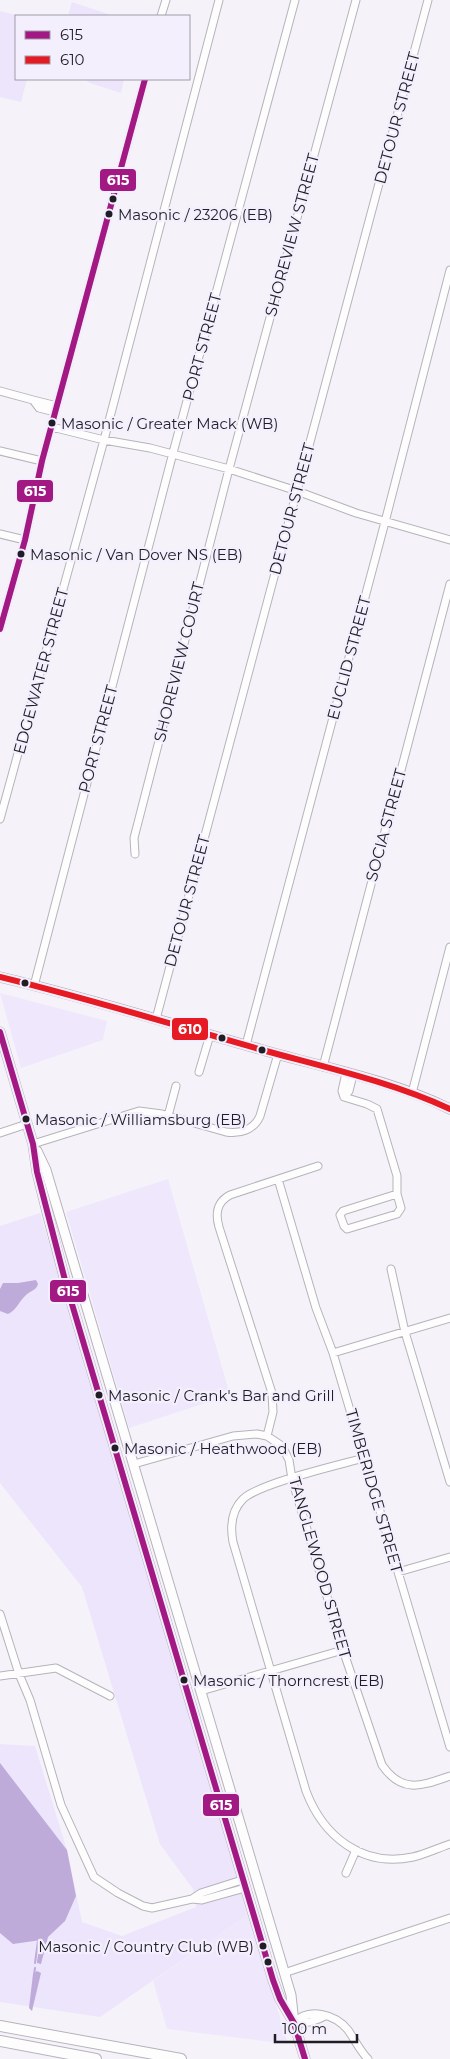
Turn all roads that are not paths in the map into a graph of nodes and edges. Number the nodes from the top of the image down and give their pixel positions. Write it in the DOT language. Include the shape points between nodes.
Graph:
graph roads {
  1 [pos="166,0"];
  2 [pos="219,0"];
  3 [pos="295,0"];
  4 [pos="356,0"];
  5 [pos="428,0"];
  6 [pos="162,15"];
  7 [pos="145,80"];
  8 [pos="450,270"];
  9 [pos="0,391"];
  10 [pos="56,409"];
  11 [pos="52,427"];
  12 [pos="104,440"];
  13 [pos="0,451"];
  14 [pos="173,454"];
  15 [pos="42,462"];
  16 [pos="229,469"];
  17 [pos="297,491"];
  18 [pos="385,522"];
  19 [pos="0,534"];
  20 [pos="24,540"];
  21 [pos="450,540"];
  22 [pos="450,584"];
  23 [pos="2,616"];
  24 [pos="0,629"];
  25 [pos="0,819"];
  26 [pos="135,854"];
  27 [pos="450,947"];
  28 [pos="0,977"];
  29 [pos="34,986"];
  30 [pos="156,1019"];
  31 [pos="0,1032"];
  32 [pos="210,1035"];
  33 [pos="246,1045"];
  34 [pos="278,1054"];
  35 [pos="323,1067"];
  36 [pos="199,1072"];
  37 [pos="349,1074"];
  38 [pos="176,1086"];
  39 [pos="412,1093"];
  40 [pos="450,1109"];
  41 [pos="168,1116"];
  42 [pos="27,1124"];
  43 [pos="0,1133"];
  44 [pos="33,1144"];
  45 [pos="318,1166"];
  46 [pos="278,1179"];
  47 [pos="397,1194"];
  48 [pos="59,1210"];
  49 [pos="48,1216"];
  50 [pos="68,1240"];
  51 [pos="58,1254"];
  52 [pos="391,1269"];
  53 [pos="63,1271"];
  54 [pos="80,1280"];
  55 [pos="450,1318"];
  56 [pos="406,1332"];
  57 [pos="334,1353"];
  58 [pos="90,1362"];
  59 [pos="118,1411"];
  60 [pos="268,1436"];
  61 [pos="114,1444"];
  62 [pos="364,1458"];
  63 [pos="134,1464"];
  64 [pos="292,1479"];
  65 [pos="450,1482"];
  66 [pos="140,1534"];
  67 [pos="450,1557"];
  68 [pos="161,1560"];
  69 [pos="398,1572"];
  70 [pos="0,1614"];
  71 [pos="343,1650"];
  72 [pos="271,1671"];
  73 [pos="19,1674"];
  74 [pos="0,1676"];
  75 [pos="201,1690"];
  76 [pos="110,1696"];
  77 [pos="190,1703"];
  78 [pos="450,1747"];
  79 [pos="450,1776"];
  80 [pos="212,1779"];
  81 [pos="228,1782"];
  82 [pos="450,1844"];
  83 [pos="356,1850"];
  84 [pos="346,1873"];
  85 [pos="243,1884"];
  86 [pos="450,1918"];
  87 [pos="269,1921"];
  88 [pos="284,1973"];
  89 [pos="272,1978"];
  90 [pos="294,2023"];
  91 [pos="0,2026"];
  92 [pos="0,2041"];
  93 [pos="96,2059"];
  94 [pos="180,2059"];
  95 [pos="305,2059"];
  96 [pos="368,2059"];
  1 -- 6 [label="street"];
  2 -- 12 [label="street, EDGEWATER STREET"];
  3 -- 14 [label="street, PORT STREET"];
  4 -- 16 [label="street, SHOREVIEW STREET"];
  5 -- 17 [label="street, DETOUR STREET"];
  7 -- 10 [label="street"];
  8 -- 18 [label="street, EUCLID STREET"];
  9 -- 10 [label="street"];
  10 -- 11 [label="street"];
  11 -- 12 [label="street"];
  11 -- 15 [label="street"];
  12 -- 14 [label="street"];
  12 -- 25 [label="street, EDGEWATER STREET"];
  13 -- 15 [label="street"];
  14 -- 16 [label="street"];
  14 -- 29 [label="street, PORT STREET"];
  15 -- 20 [label="street"];
  16 -- 17 [label="street"];
  16 -- 26 [label="street, SHOREVIEW COURT" via="134,838"];
  17 -- 18 [label="street"];
  17 -- 30 [label="street, DETOUR STREET"];
  18 -- 21 [label="street"];
  18 -- 33 [label="street, EUCLID STREET"];
  19 -- 20 [label="street"];
  20 -- 23 [label="street"];
  22 -- 35 [label="street, SOCIA STREET"];
  23 -- 24 [label="street"];
  27 -- 39 [label="street"];
  28 -- 29 [label="main road"];
  29 -- 30 [label="main road"];
  30 -- 32 [label="main road"];
  31 -- 42 [label="main road"];
  32 -- 33 [label="main road"];
  32 -- 36 [label="street"];
  33 -- 34 [label="main road"];
  34 -- 35 [label="main road"];
  34 -- 41 [label="street" via="260,1116 252,1127 226,1132"];
  35 -- 37 [label="main road"];
  37 -- 39 [label="main road"];
  37 -- 47 [label="street" via="349,1091 344,1097 377,1109 397,1176"];
  38 -- 41 [label="street"];
  39 -- 40 [label="main road"];
  41 -- 44 [label="street" via="134,1112"];
  42 -- 43 [label="street"];
  42 -- 44 [label="main road"];
  44 -- 48 [label="main road" via="46,1170"];
  44 -- 49 [label="main road"];
  45 -- 46 [label="street"];
  46 -- 57 [label="street, TIMBERIDGE STREET" via="316,1308"];
  46 -- 60 [label="street" via="225,1197 216,1216 272,1393 273,1412"];
  47 -- 47 [label="street" via="401,1208 397,1214 347,1230 344,1226 340,1215 343,1210"];
  48 -- 49 [label="main road"];
  48 -- 50 [label="main road"];
  49 -- 51 [label="main road"];
  50 -- 51 [label="main road"];
  50 -- 54 [label="main road"];
  51 -- 53 [label="main road"];
  52 -- 56 [label="street"];
  53 -- 54 [label="main road" via="69,1278"];
  53 -- 58 [label="main road"];
  54 -- 59 [label="main road"];
  55 -- 56 [label="street"];
  56 -- 57 [label="street"];
  56 -- 65 [label="street"];
  57 -- 62 [label="street, TIMBERIDGE STREET"];
  58 -- 59 [label="main road" via="101,1366"];
  58 -- 61 [label="main road"];
  59 -- 63 [label="main road"];
  60 -- 63 [label="street" via="242,1434"];
  60 -- 64 [label="street, TANGLEWOOD STREET" via="287,1453"];
  61 -- 63 [label="main road" via="120,1439 128,1461"];
  61 -- 66 [label="main road"];
  62 -- 64 [label="street"];
  62 -- 69 [label="street, TIMBERIDGE STREET"];
  63 -- 68 [label="main road"];
  64 -- 71 [label="street, TANGLEWOOD STREET"];
  64 -- 72 [label="street" via="248,1495 237,1507 231,1524 233,1542"];
  66 -- 68 [label="main road" via="154,1564"];
  66 -- 77 [label="main road"];
  67 -- 69 [label="street"];
  68 -- 75 [label="main road"];
  69 -- 78 [label="street, TIMBERIDGE STREET"];
  70 -- 73 [label="street"];
  71 -- 72 [label="street"];
  71 -- 79 [label="street, TANGLEWOOD STREET" via="378,1758 387,1772 399,1783 416,1786"];
  72 -- 75 [label="street"];
  72 -- 83 [label="street" via="311,1805 329,1831"];
  73 -- 74 [label="street"];
  73 -- 76 [label="street" via="56,1668"];
  73 -- 85 [label="street" via="30,1700 61,1805 94,1877 118,1893 152,1908"];
  75 -- 77 [label="main road" via="195,1693"];
  75 -- 81 [label="main road"];
  77 -- 80 [label="main road"];
  80 -- 81 [label="main road" via="220,1786"];
  80 -- 85 [label="main road"];
  81 -- 87 [label="main road"];
  82 -- 83 [label="street" via="408,1857 377,1857"];
  83 -- 84 [label="street"];
  85 -- 87 [label="main road" via="247,1880 255,1886"];
  85 -- 89 [label="main road"];
  86 -- 88 [label="street"];
  87 -- 88 [label="main road"];
  88 -- 89 [label="main road" via="281,1978"];
  88 -- 90 [label="main road" via="291,1995"];
  89 -- 90 [label="main road"];
  90 -- 95 [label="main road"];
  90 -- 96 [label="street" via="302,2024 325,2016 343,2025"];
  91 -- 94 [label="highway"];
  92 -- 93 [label="highway"];
}
